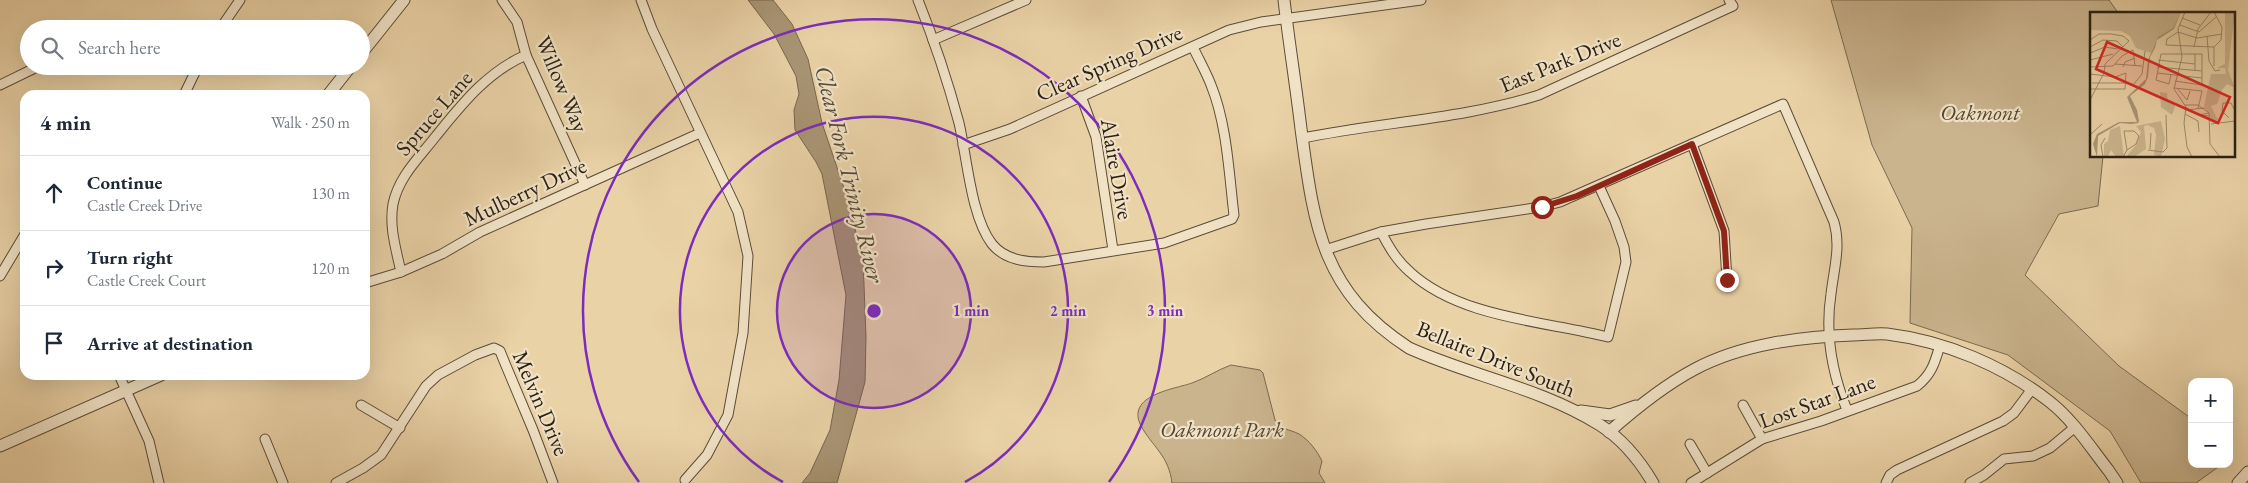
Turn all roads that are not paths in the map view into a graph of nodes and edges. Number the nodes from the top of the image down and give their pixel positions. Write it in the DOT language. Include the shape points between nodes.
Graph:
graph roads {
  1 [pos="240,0"];
  2 [pos="404,0"];
  3 [pos="502,0"];
  4 [pos="641,0"];
  5 [pos="918,0"];
  6 [pos="1026,0"];
  7 [pos="1284,0"];
  8 [pos="1421,0"];
  9 [pos="1731,3"];
  10 [pos="1286,18"];
  11 [pos="226,20"];
  12 [pos="933,40"];
  13 [pos="370,43"];
  14 [pos="1192,47"];
  15 [pos="526,55"];
  16 [pos="21,75"];
  17 [pos="194,75"];
  18 [pos="344,75"];
  19 [pos="0,85"];
  20 [pos="186,90"];
  21 [pos="332,90"];
  22 [pos="1081,96"];
  23 [pos="700,133"];
  24 [pos="1303,138"];
  25 [pos="1692,144"];
  26 [pos="963,145"];
  27 [pos="585,185"];
  28 [pos="1599,186"];
  29 [pos="1381,232"];
  30 [pos="20,242"];
  31 [pos="1113,250"];
  32 [pos="1325,250"];
  33 [pos="401,272"];
  34 [pos="0,276"];
  35 [pos="1727,280"];
  36 [pos="370,281"];
  37 [pos="1828,336"];
  38 [pos="1940,345"];
  39 [pos="121,380"];
  40 [pos="150,380"];
  41 [pos="2032,389"];
  42 [pos="125,391"];
  43 [pos="361,405"];
  44 [pos="1640,405"];
  45 [pos="1743,405"];
  46 [pos="1572,410"];
  47 [pos="1847,410"];
  48 [pos="400,428"];
  49 [pos="2074,428"];
  50 [pos="1609,432"];
  51 [pos="265,439"];
  52 [pos="1762,439"];
  53 [pos="1690,444"];
  54 [pos="0,446"];
  55 [pos="2248,472"];
  56 [pos="1707,473"];
  57 [pos="685,480"];
  58 [pos="159,483"];
  59 [pos="283,483"];
  60 [pos="336,483"];
  61 [pos="552,483"];
  62 [pos="1653,483"];
  63 [pos="1691,483"];
  64 [pos="1886,483"];
  65 [pos="1970,483"];
  66 [pos="2117,483"];
  67 [pos="2238,483"];
  1 -- 11 [label="street"];
  2 -- 13 [label="street"];
  3 -- 15 [label="street, Willow Way" via="518,22"];
  4 -- 23 [label="street"];
  5 -- 12 [label="street"];
  6 -- 12 [label="street"];
  7 -- 10 [label="street, Bellaire Drive South"];
  8 -- 10 [label="street, Clear Spring Drive"];
  9 -- 24 [label="street, East Park Drive" via="1578,78 1508,105"];
  10 -- 14 [label="street, Clear Spring Drive" via="1229,30"];
  10 -- 24 [label="street, Bellaire Drive South"];
  12 -- 26 [label="street"];
  14 -- 22 [label="street, Clear Spring Drive"];
  14 -- 31 [label="street" via="1217,103 1234,215 1229,221 1164,243"];
  15 -- 27 [label="street, Willow Way"];
  15 -- 33 [label="street, Spruce Lane" via="497,71 464,101 400,182 391,226"];
  16 -- 19 [label="street"];
  17 -- 20 [label="street"];
  18 -- 21 [label="street"];
  22 -- 26 [label="street, Clear Spring Drive" via="1010,129"];
  22 -- 31 [label="street, Alaire Drive" via="1096,137"];
  23 -- 27 [label="street, Mulberry Drive"];
  23 -- 57 [label="street" via="744,230 748,256 747,295 728,415 707,455"];
  24 -- 32 [label="street, Bellaire Drive South" via="1315,219"];
  25 -- 28 [label="street"];
  25 -- 35 [label="street" via="1724,231"];
  25 -- 37 [label="street" via="1783,104 1838,238"];
  26 -- 31 [label="street" via="980,220 1000,251 1016,259 1044,262"];
  27 -- 33 [label="street, Mulberry Drive"];
  28 -- 29 [label="street" via="1542,207"];
  28 -- 29 [label="street" via="1615,221 1626,262 1608,337 1493,312 1454,300 1410,272"];
  29 -- 32 [label="street"];
  30 -- 34 [label="street"];
  32 -- 46 [label="street, Bellaire Drive South" via="1334,272 1349,294 1389,334 1419,352"];
  33 -- 36 [label="street, Mulberry Drive"];
  37 -- 38 [label="street" via="1886,334"];
  37 -- 44 [label="street" via="1775,343 1715,360 1695,369"];
  37 -- 47 [label="street" via="1837,385"];
  38 -- 41 [label="street" via="1989,364"];
  38 -- 47 [label="street, Lost Star Lane" via="1933,368 1917,386"];
  39 -- 42 [label="street"];
  40 -- 42 [label="street"];
  41 -- 49 [label="street" via="2052,403"];
  41 -- 64 [label="street" via="2014,413 2003,421 1897,470 1890,474"];
  42 -- 54 [label="street"];
  42 -- 58 [label="street" via="148,441"];
  43 -- 48 [label="street"];
  44 -- 46 [label="street" via="1610,415"];
  44 -- 50 [label="street"];
  45 -- 52 [label="street"];
  46 -- 50 [label="street, Bellaire Drive South"];
  47 -- 52 [label="street, Lost Star Lane"];
  48 -- 60 [label="street" via="381,455"];
  48 -- 61 [label="street, Melvin Drive" via="426,386 438,375 494,348 500,351 534,430"];
  49 -- 65 [label="street" via="2050,448 2033,456 2004,459"];
  49 -- 66 [label="street"];
  50 -- 62 [label="street, Bellaire Drive South" via="1634,456"];
  51 -- 59 [label="street"];
  52 -- 56 [label="street, Lost Star Lane"];
  53 -- 56 [label="street"];
  55 -- 67 [label="street"];
  56 -- 63 [label="street, Lost Star Lane"];
}
